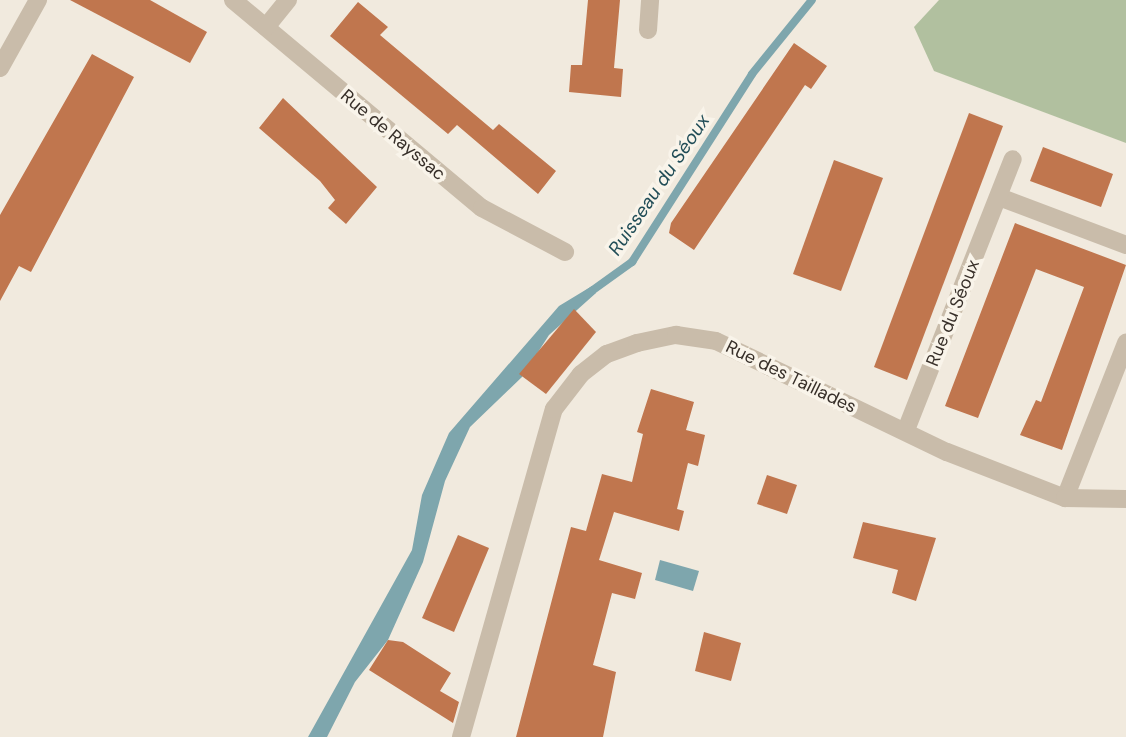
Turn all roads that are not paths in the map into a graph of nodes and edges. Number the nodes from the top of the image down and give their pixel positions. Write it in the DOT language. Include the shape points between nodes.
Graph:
graph roads {
  1 [pos="37,0"];
  2 [pos="233,0"];
  3 [pos="288,0"];
  4 [pos="650,0"];
  5 [pos="266,27"];
  6 [pos="648,30"];
  7 [pos="0,68"];
  8 [pos="1013,159"];
  9 [pos="999,197"];
  10 [pos="1126,244"];
  11 [pos="565,252"];
  12 [pos="1126,343"];
  13 [pos="906,430"];
  14 [pos="1065,498"];
  15 [pos="1126,499"];
  16 [pos="461,737"];
  1 -- 7 [label="street"];
  2 -- 5 [label="street, Rue de Rayssac"];
  3 -- 5 [label="street"];
  4 -- 6 [label="street"];
  5 -- 11 [label="street, Rue de Rayssac" via="482,208"];
  8 -- 9 [label="street, Rue du Séoux"];
  9 -- 10 [label="street"];
  9 -- 13 [label="street, Rue du Séoux"];
  12 -- 14 [label="street"];
  13 -- 14 [label="street, Rue des Taillades"];
  13 -- 16 [label="street, Rue des Taillades" via="716,341 676,335 607,354 565,393 546,430"];
  14 -- 15 [label="street, Rue des Taillades"];
}
